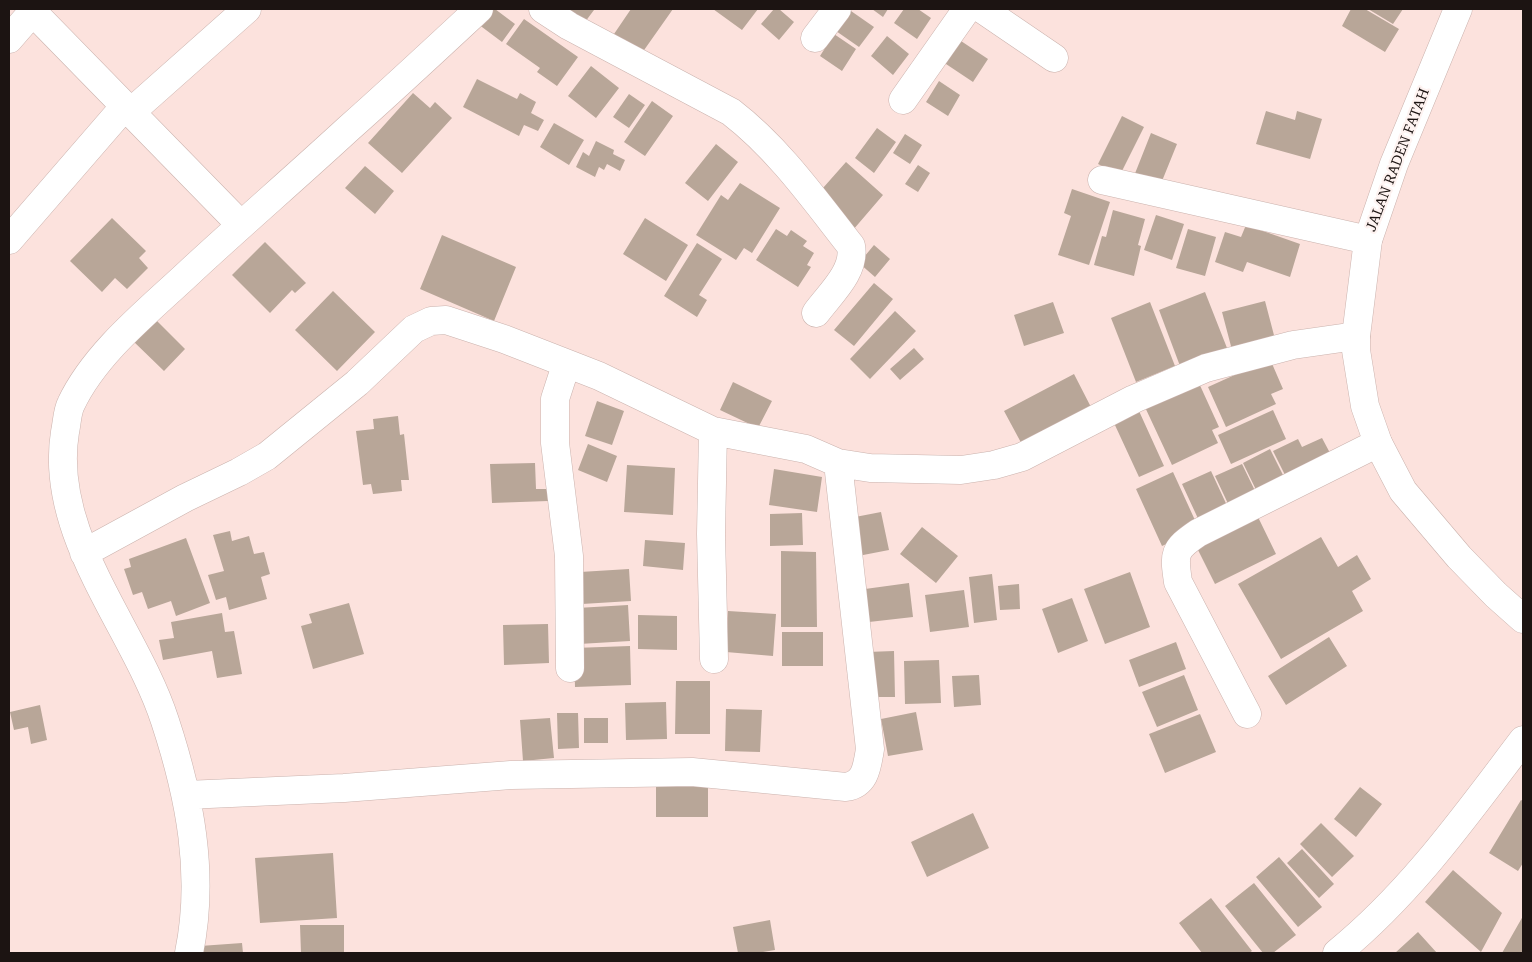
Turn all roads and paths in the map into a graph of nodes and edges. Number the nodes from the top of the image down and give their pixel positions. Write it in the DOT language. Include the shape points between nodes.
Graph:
graph roads {
  1 [pos="247,9"];
  2 [pos="480,9"];
  3 [pos="543,9"];
  4 [pos="837,9"];
  5 [pos="967,9"];
  6 [pos="982,9"];
  7 [pos="1458,9"];
  8 [pos="32,10"];
  9 [pos="816,38"];
  10 [pos="9,40"];
  11 [pos="1054,58"];
  12 [pos="903,100"];
  13 [pos="128,109"];
  14 [pos="1102,180"];
  15 [pos="241,224"];
  16 [pos="9,240"];
  17 [pos="1368,240"];
  18 [pos="816,314"];
  19 [pos="1356,336"];
  20 [pos="566,365"];
  21 [pos="713,431"];
  22 [pos="1378,443"];
  23 [pos="838,463"];
  24 [pos="84,553"];
  25 [pos="1523,619"];
  26 [pos="714,659"];
  27 [pos="570,668"];
  28 [pos="1247,714"];
  29 [pos="1523,740"];
  30 [pos="186,795"];
  31 [pos="190,953"];
  32 [pos="1337,953"];
  1 -- 13 [label="main road"];
  2 -- 15 [label="main road"];
  3 -- 18 [label="main road" via="576,30 731,112 780,155 851,246 850,265"];
  4 -- 9 [label="main road"];
  5 -- 12 [label="main road"];
  6 -- 11 [label="main road"];
  7 -- 17 [label="main road, JALAN RADEN FATAH" via="1394,164"];
  8 -- 10 [label="main road"];
  8 -- 13 [label="main road"];
  13 -- 15 [label="main road"];
  13 -- 16 [label="main road"];
  14 -- 17 [label="main road"];
  15 -- 24 [label="main road" via="110,348 87,376 70,407 64,442 64,468 69,505"];
  17 -- 19 [label="main road, JALAN RADEN FATAH"];
  19 -- 22 [label="main road, JALAN RADEN FATAH" via="1366,406"];
  19 -- 23 [label="main road" via="1293,345 1206,368 1134,400 1022,457 994,466 952,470 870,468"];
  20 -- 21 [label="main road" via="599,376"];
  20 -- 24 [label="main road" via="504,338 446,320 431,320 414,329 356,383 266,456"];
  20 -- 27 [label="main road" via="555,399 555,443 569,556"];
  21 -- 23 [label="main road" via="806,449"];
  21 -- 26 [label="main road"];
  22 -- 25 [label="main road, JALAN RADEN FATAH" via="1404,491 1459,558"];
  22 -- 28 [label="main road" via="1198,533 1182,544 1177,552 1178,582"];
  23 -- 30 [label="main road" via="870,749 866,770 853,786 692,772 511,775 344,788"];
  24 -- 30 [label="main road" via="143,667 165,719"];
  29 -- 32 [label="main road" via="1443,846 1362,934"];
  30 -- 31 [label="main road" via="196,881 195,926"];
}
